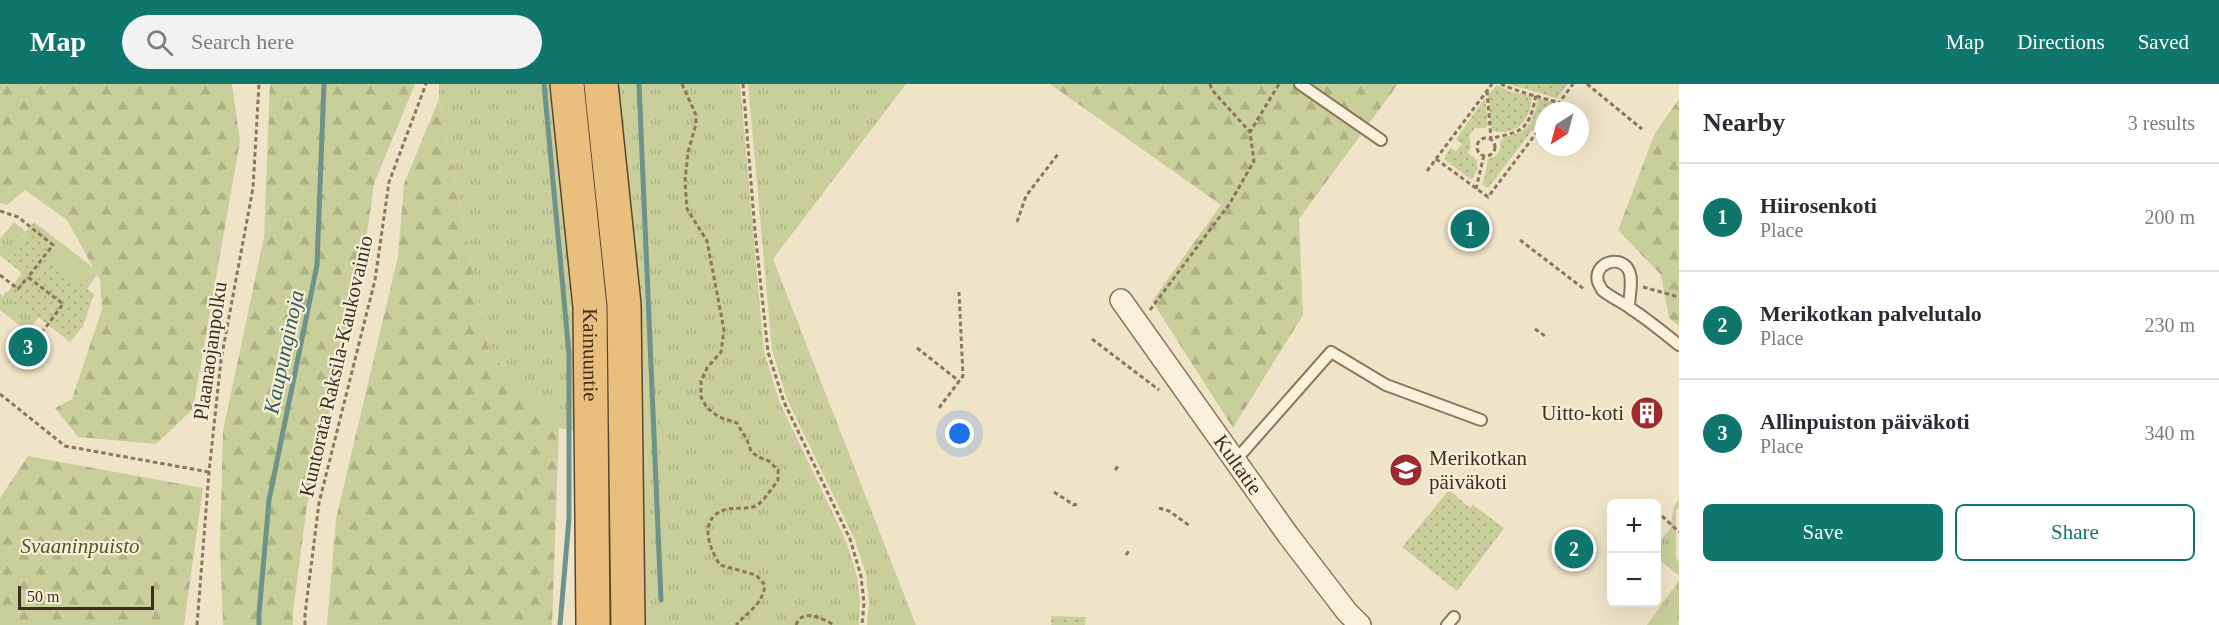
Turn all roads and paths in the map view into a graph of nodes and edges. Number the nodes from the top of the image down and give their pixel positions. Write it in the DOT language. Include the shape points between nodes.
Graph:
graph roads {
  1 [pos="259,84"];
  2 [pos="426,84"];
  3 [pos="567,84"];
  4 [pos="600,84"];
  5 [pos="682,84"];
  6 [pos="743,84"];
  7 [pos="1210,84"];
  8 [pos="1279,84"];
  9 [pos="1300,84"];
  10 [pos="1492,84"];
  11 [pos="1501,84"];
  12 [pos="1573,84"];
  13 [pos="1587,84"];
  14 [pos="1487,91"];
  15 [pos="1536,95"];
  16 [pos="1556,102"];
  17 [pos="1560,102"];
  18 [pos="1642,129"];
  19 [pos="1250,132"];
  20 [pos="1535,135"];
  21 [pos="1491,139"];
  22 [pos="1381,140"];
  23 [pos="1058,154"];
  24 [pos="1484,156"];
  25 [pos="1436,159"];
  26 [pos="1427,171"];
  27 [pos="1476,189"];
  28 [pos="0,211"];
  29 [pos="1017,222"];
  30 [pos="0,275"];
  31 [pos="28,277"];
  32 [pos="1642,287"];
  33 [pos="959,292"];
  34 [pos="1679,297"];
  35 [pos="1121,300"];
  36 [pos="1629,307"];
  37 [pos="1140,324"];
  38 [pos="1535,329"];
  39 [pos="1545,336"];
  40 [pos="36,339"];
  41 [pos="1679,345"];
  42 [pos="917,348"];
  43 [pos="959,381"];
  44 [pos="0,394"];
  45 [pos="939,408"];
  46 [pos="1481,420"];
  47 [pos="1234,462"];
  48 [pos="1119,465"];
  49 [pos="1115,470"];
  50 [pos="209,472"];
  51 [pos="1054,492"];
  52 [pos="1079,503"];
  53 [pos="1159,508"];
  54 [pos="1662,516"];
  55 [pos="1190,526"];
  56 [pos="1679,532"];
  57 [pos="1130,549"];
  58 [pos="1126,555"];
  59 [pos="198,625"];
  60 [pos="305,625"];
  61 [pos="593,625"];
  62 [pos="628,625"];
  63 [pos="736,625"];
  64 [pos="796,625"];
  65 [pos="834,625"];
  66 [pos="862,625"];
  67 [pos="1360,625"];
  1 -- 50 [label="path, Plaanaojanpolku" via="253,188 221,360"];
  2 -- 60 [label="path, Kuntorata Raksila-Kaukovainio" via="389,182 375,280 319,503"];
  3 -- 61 [label="highway, Kainuuntie" via="590,307"];
  4 -- 62 [label="highway, Kainuuntie" via="624,305"];
  5 -- 63 [label="path" via="696,115 685,181 687,209 707,241 724,330 721,352 701,381 701,397 719,417 736,423 751,451 778,470 778,480 757,505 726,509 714,516 707,530 711,550 720,565 756,575 765,585 756,608"];
  6 -- 66 [label="path" via="768,352 784,402 850,539 861,576"];
  7 -- 19 [label="path"];
  8 -- 19 [label="path"];
  9 -- 22 [label="lane"];
  10 -- 14 [label="path"];
  11 -- 15 [label="path"];
  12 -- 17 [label="path"];
  13 -- 18 [label="path"];
  14 -- 21 [label="path"];
  14 -- 25 [label="path"];
  15 -- 16 [label="path"];
  15 -- 21 [label="path" via="1524,126"];
  19 -- 37 [label="path" via="1254,161 1230,203"];
  20 -- 27 [label="path" via="1488,197"];
  21 -- 24 [label="path" via="1495,148"];
  21 -- 24 [label="path" via="1484,138 1478,143"];
  23 -- 29 [label="path" via="1026,196"];
  24 -- 27 [label="path"];
  25 -- 26 [label="path"];
  25 -- 27 [label="path"];
  28 -- 31 [label="path" via="18,217 53,245"];
  30 -- 31 [label="path" via="18,289"];
  31 -- 40 [label="path" via="63,304"];
  32 -- 34 [label="path"];
  33 -- 43 [label="path" via="963,376"];
  35 -- 37 [label="street, Kultatie"];
  36 -- 41 [label="lane"];
  37 -- 47 [label="street, Kultatie"];
  38 -- 39 [label="path"];
  42 -- 43 [label="path"];
  43 -- 45 [label="path"];
  44 -- 50 [label="path" via="65,446"];
  46 -- 47 [label="lane" via="1386,385 1331,352"];
  47 -- 67 [label="street, Kultatie"];
  48 -- 49 [label="path"];
  50 -- 59 [label="path, Plaanaojanpolku"];
  51 -- 52 [label="path" via="1074,505"];
  53 -- 55 [label="path"];
  54 -- 56 [label="path"];
  57 -- 58 [label="path"];
  64 -- 65 [label="path" via="805,615"];
}
